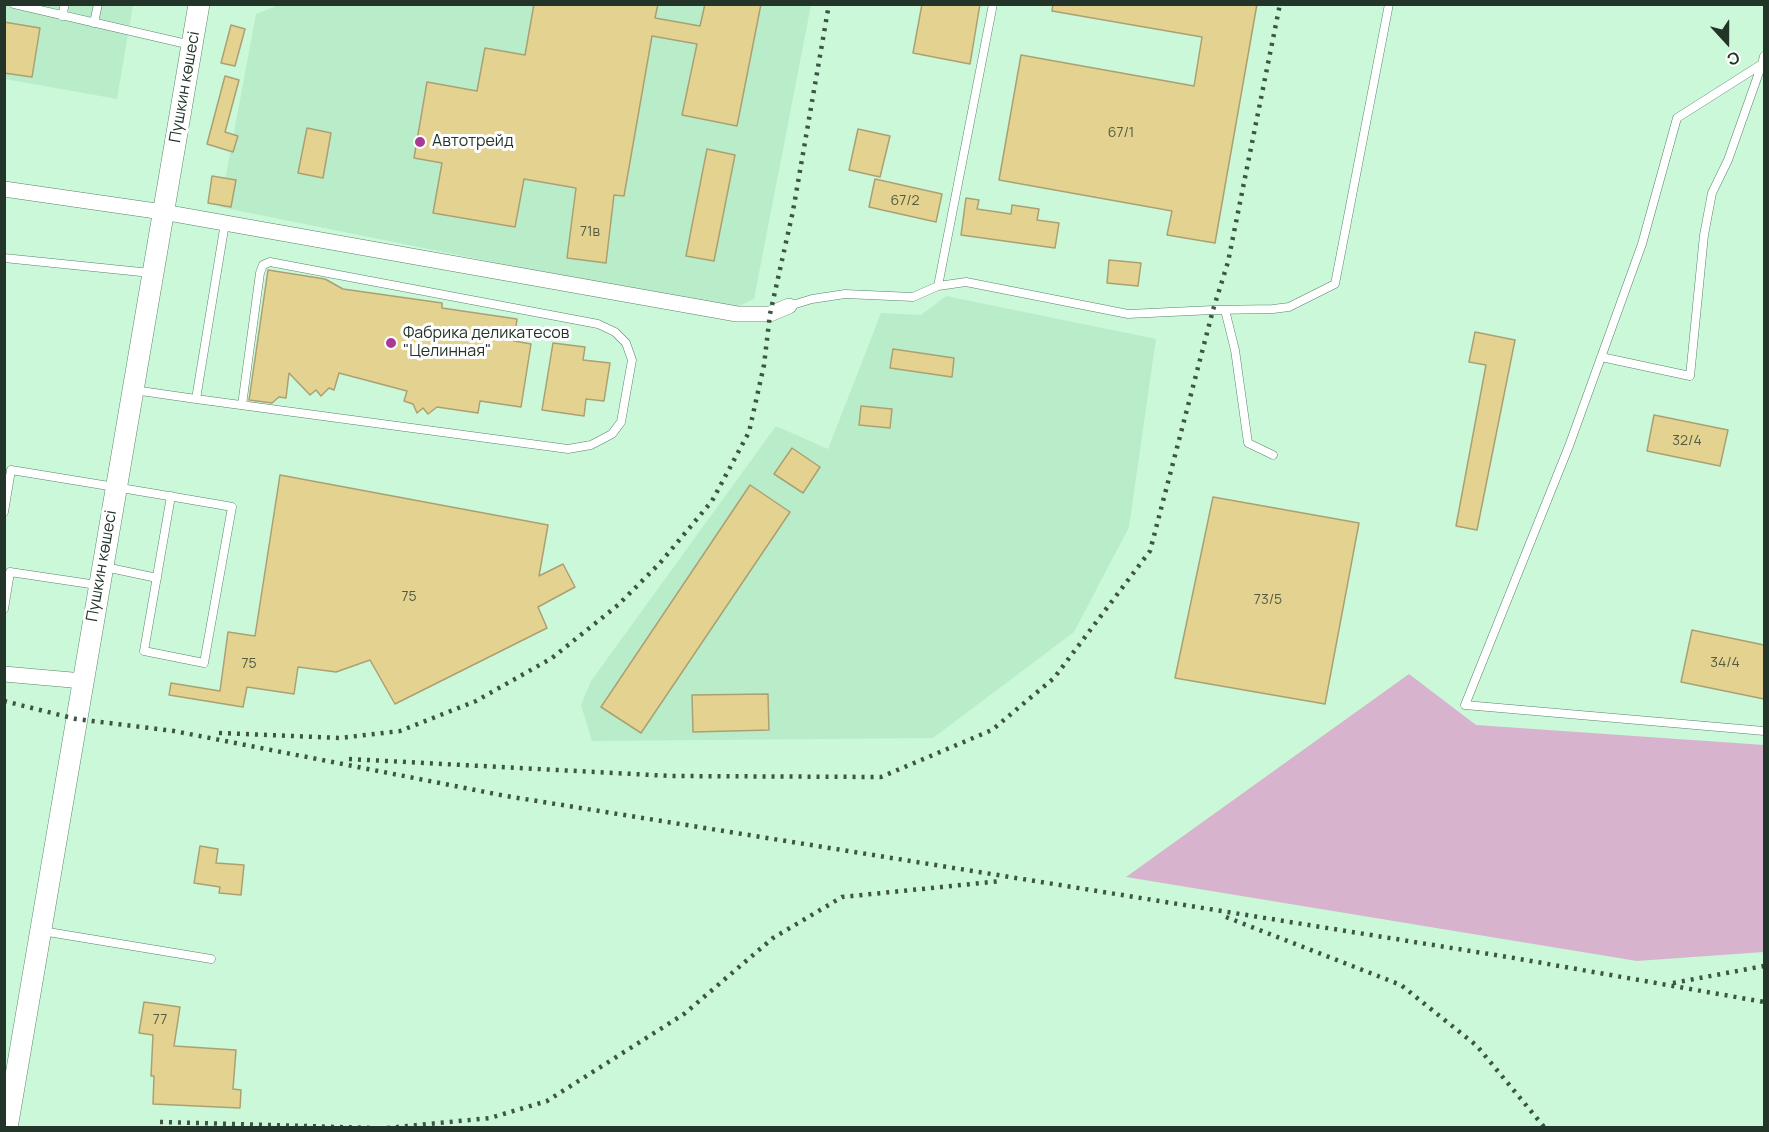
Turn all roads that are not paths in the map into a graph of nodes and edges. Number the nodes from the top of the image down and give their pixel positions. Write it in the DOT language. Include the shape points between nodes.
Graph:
graph roads {
  1 [pos="14,4"];
  2 [pos="65,4"];
  3 [pos="98,4"];
  4 [pos="199,4"];
  5 [pos="993,4"];
  6 [pos="1389,4"];
  7 [pos="62,16"];
  8 [pos="94,23"];
  9 [pos="192,45"];
  10 [pos="1763,60"];
  11 [pos="4,189"];
  12 [pos="164,212"];
  13 [pos="225,223"];
  14 [pos="4,258"];
  15 [pos="153,273"];
  16 [pos="938,286"];
  17 [pos="789,306"];
  18 [pos="1225,310"];
  19 [pos="1601,357"];
  20 [pos="132,390"];
  21 [pos="196,399"];
  22 [pos="242,405"];
  23 [pos="1273,455"];
  24 [pos="116,487"];
  25 [pos="171,496"];
  26 [pos="4,512"];
  27 [pos="100,576"];
  28 [pos="157,578"];
  29 [pos="4,609"];
  30 [pos="4,674"];
  31 [pos="83,681"];
  32 [pos="1764,730"];
  33 [pos="40,930"];
  34 [pos="211,959"];
  35 [pos="7,1128"];
  1 -- 7 [label="lane"];
  2 -- 7 [label="lane"];
  3 -- 8 [label="lane"];
  4 -- 9 [label="main road, Пушкин көшесі"];
  5 -- 16 [label="lane"];
  6 -- 18 [label="lane" via="1335,284 1289,306"];
  7 -- 8 [label="lane"];
  8 -- 9 [label="lane"];
  9 -- 12 [label="main road, Пушкин көшесі"];
  10 -- 19 [label="lane" via="1677,118 1642,244"];
  10 -- 19 [label="lane" via="1728,160 1712,193 1690,375"];
  11 -- 12 [label="street"];
  12 -- 13 [label="street"];
  12 -- 15 [label="main road, Пушкин көшесі"];
  13 -- 17 [label="street" via="737,314 770,314"];
  13 -- 21 [label="lane"];
  14 -- 15 [label="lane"];
  15 -- 20 [label="main road, Пушкин көшесі"];
  16 -- 17 [label="lane" via="913,297 845,294"];
  16 -- 18 [label="lane" via="966,282 1128,314"];
  18 -- 23 [label="lane" via="1235,350 1248,443"];
  19 -- 32 [label="lane" via="1465,705"];
  20 -- 21 [label="lane"];
  20 -- 24 [label="main road, Пушкин көшесі"];
  21 -- 22 [label="lane"];
  22 -- 22 [label="lane" via="568,449 591,445 612,434 621,422 633,360 626,343 598,324 270,262 263,265 260,273"];
  24 -- 25 [label="lane"];
  24 -- 26 [label="lane" via="11,470"];
  24 -- 27 [label="main road, Пушкин көшесі"];
  25 -- 28 [label="lane"];
  25 -- 28 [label="lane" via="232,507 204,663 144,651"];
  27 -- 28 [label="lane"];
  27 -- 29 [label="lane" via="10,572"];
  27 -- 31 [label="main road, Пушкин көшесі"];
  30 -- 31 [label="street"];
  31 -- 33 [label="main road, Пушкин көшесі"];
  33 -- 34 [label="lane"];
  33 -- 35 [label="main road, Пушкин көшесі"];
}
